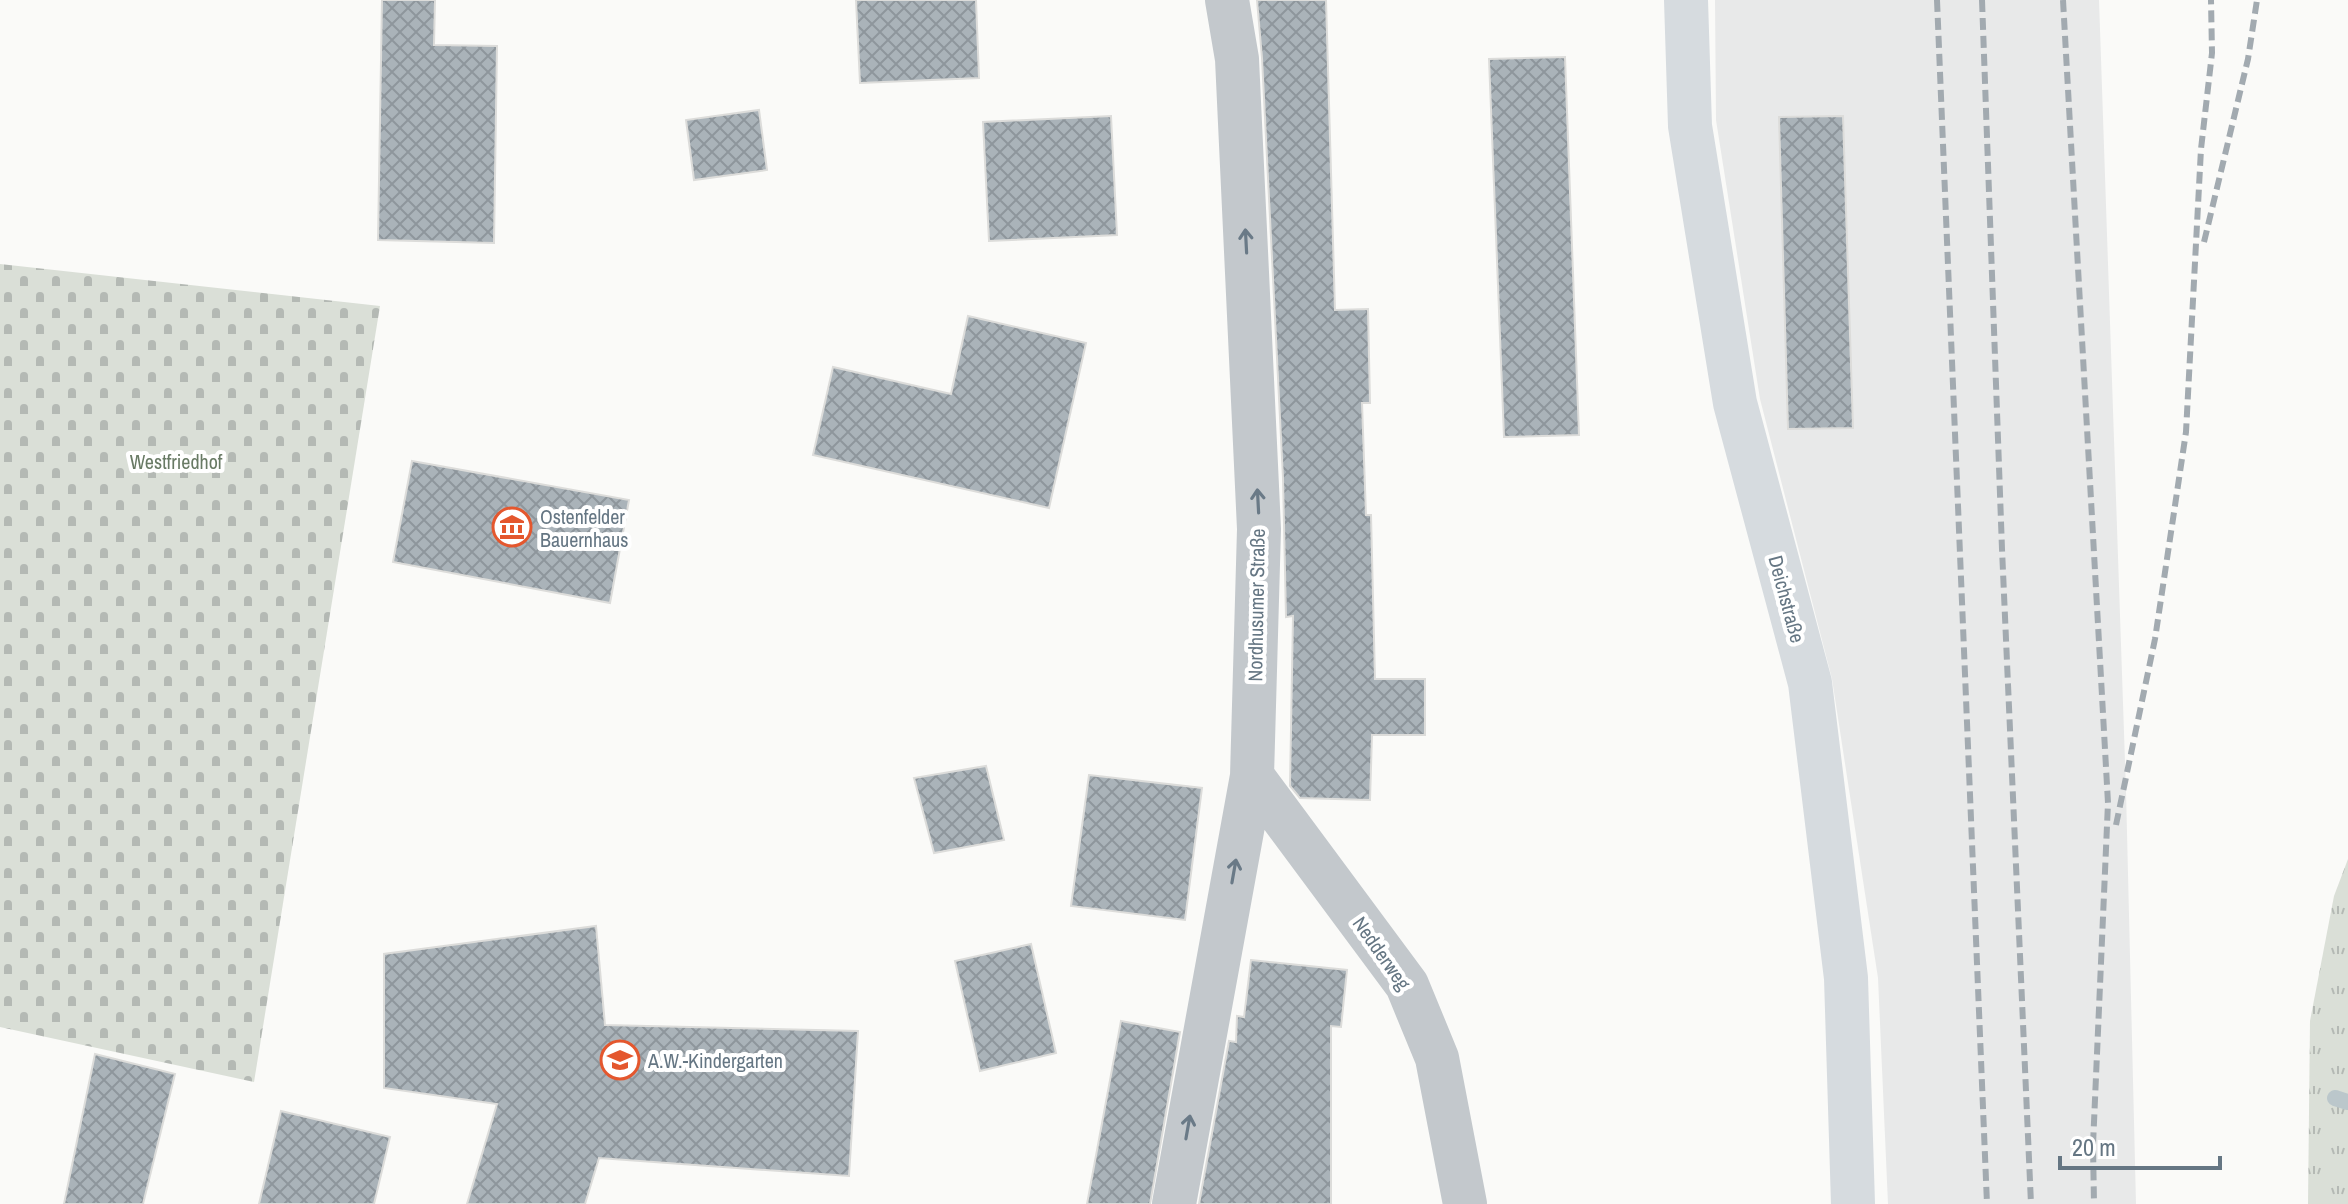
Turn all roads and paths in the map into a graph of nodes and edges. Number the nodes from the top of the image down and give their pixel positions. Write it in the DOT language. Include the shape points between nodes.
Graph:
graph roads {
  1 [pos="1227,0"];
  2 [pos="1686,0"];
  3 [pos="1252,776"];
  4 [pos="1174,1204"];
  5 [pos="1465,1204"];
  6 [pos="1853,1204"];
  3 -- 1 [label="street, Nordhusumer Straße, one-way" via="1259,529 1237,59"];
  2 -- 6 [label="main road, Deichstraße" via="1690,126 1735,403 1810,683 1846,978"];
  4 -- 3 [label="street, Nordhusumer Straße, one-way"];
  3 -- 5 [label="street, Nedderweg" via="1407,985 1437,1058"];
}
